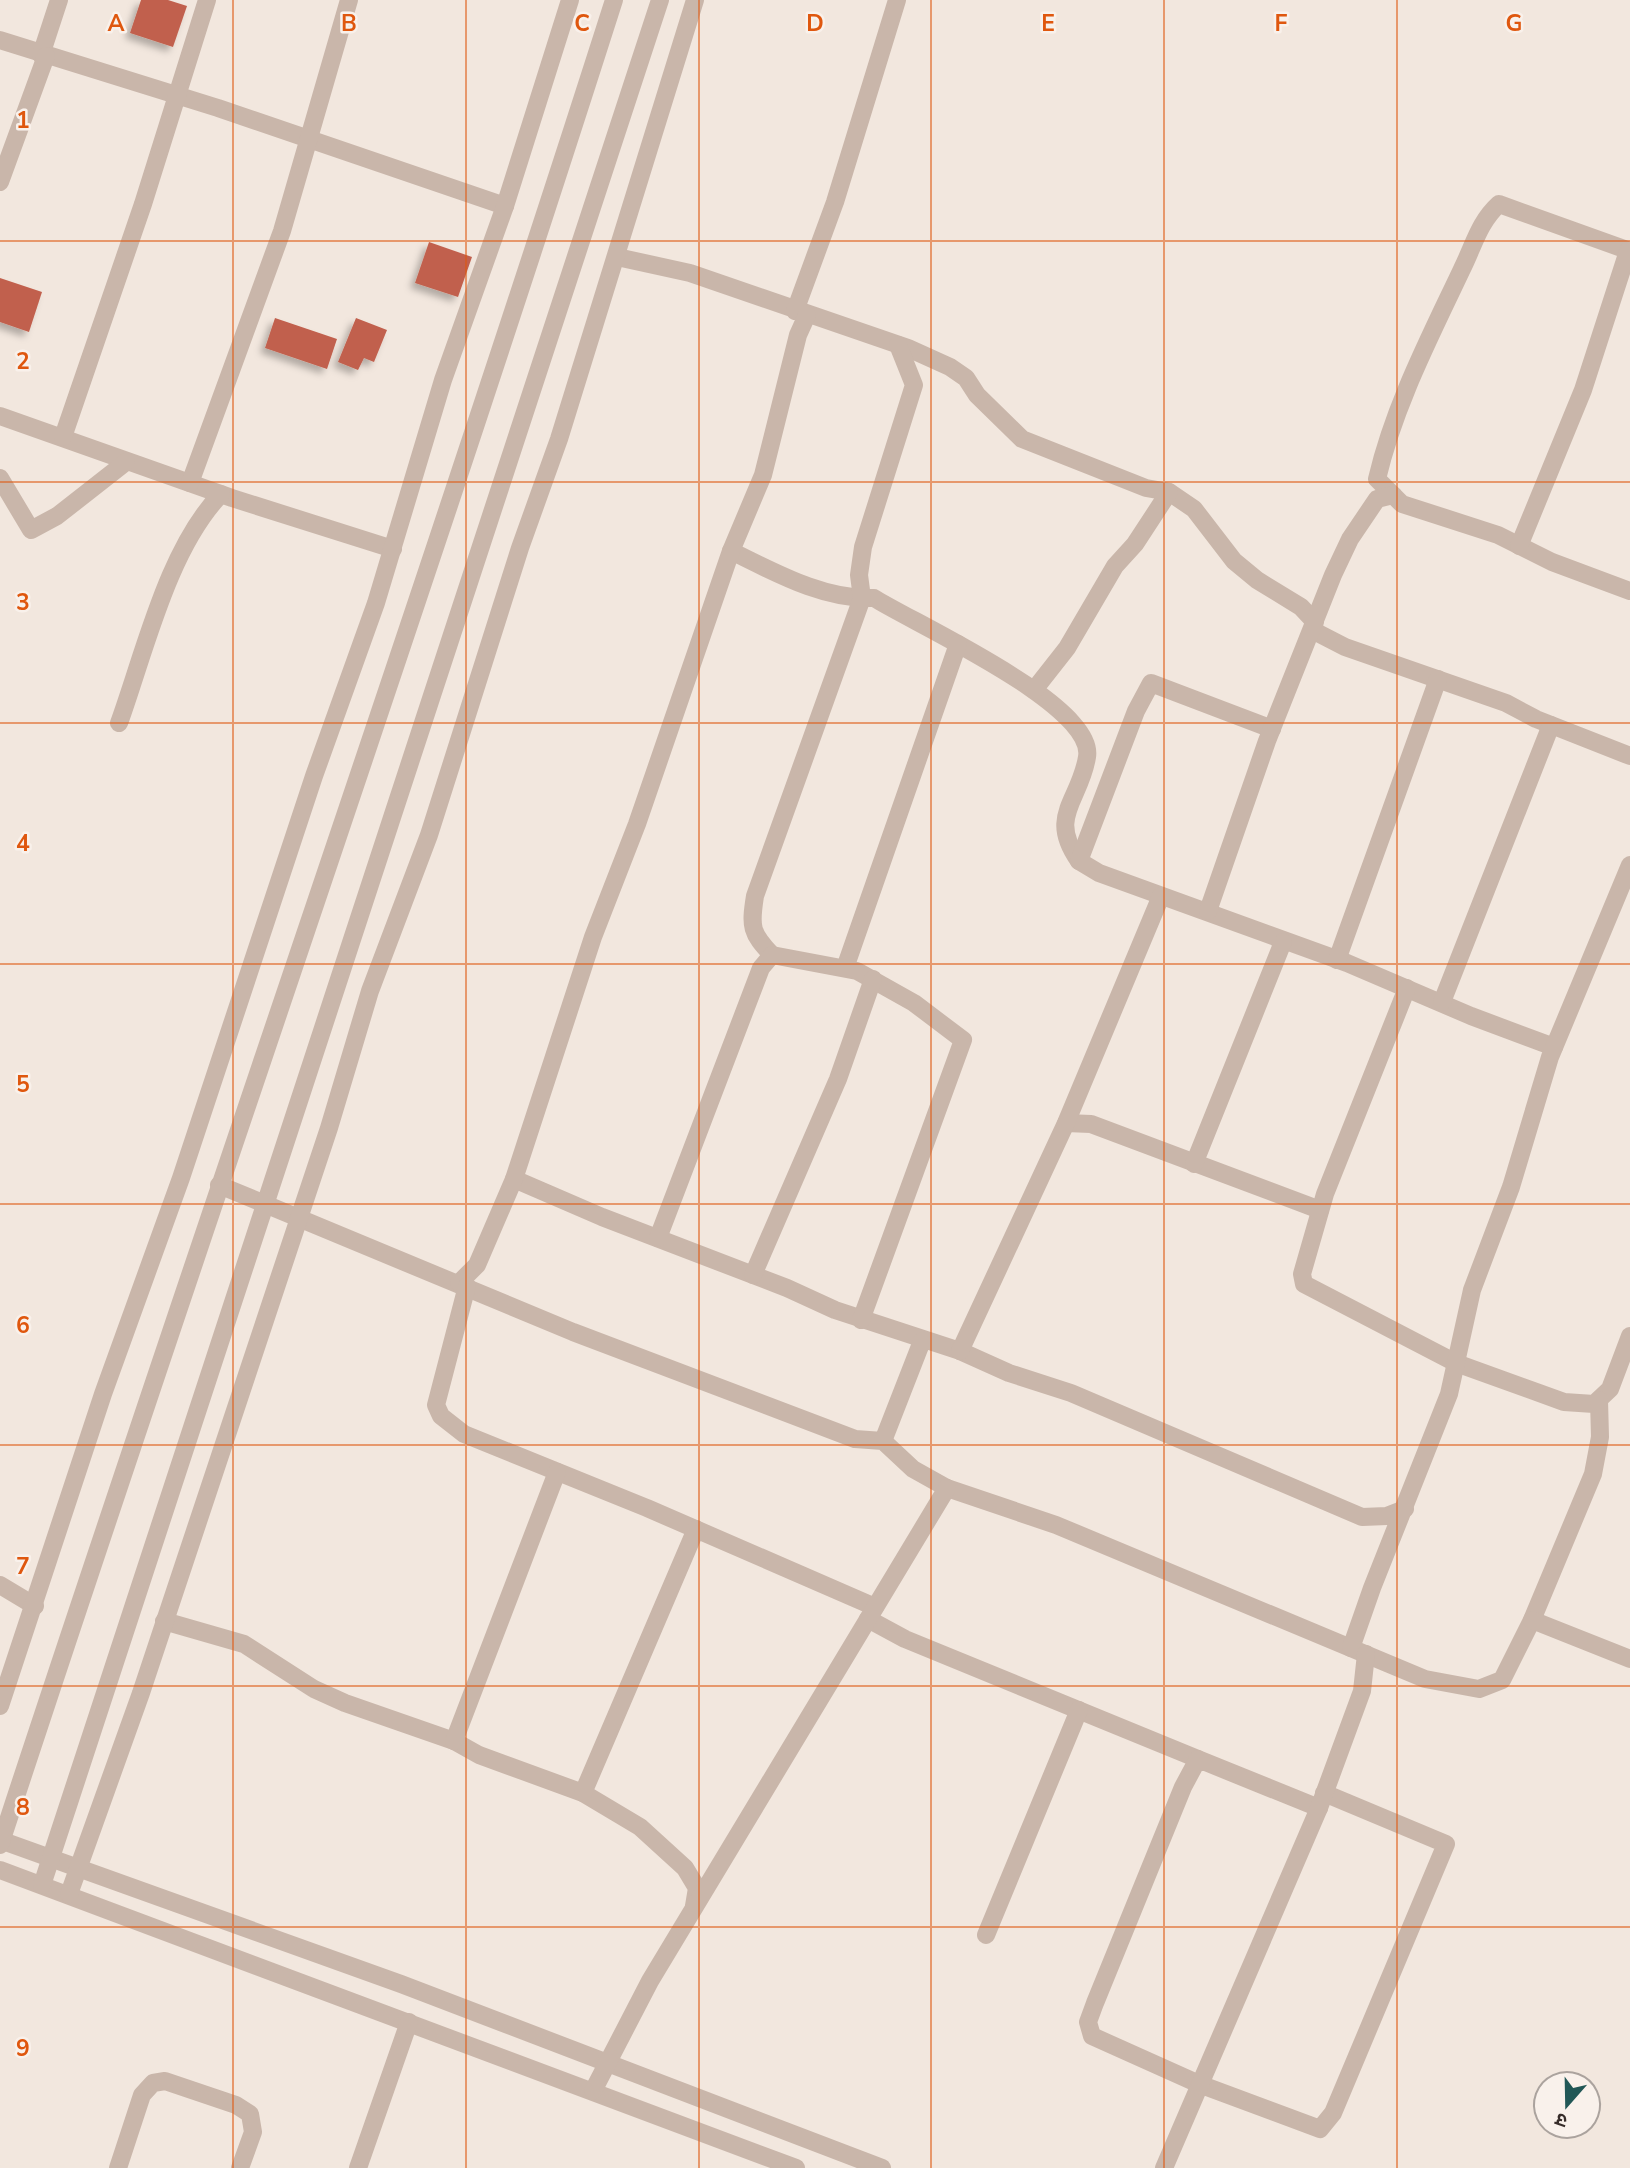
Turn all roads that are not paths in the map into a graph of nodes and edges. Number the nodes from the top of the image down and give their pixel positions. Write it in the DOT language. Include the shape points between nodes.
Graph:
graph roads {
  1 [pos="59,0"];
  2 [pos="207,0"];
  3 [pos="349,0"];
  4 [pos="570,0"];
  5 [pos="614,0"];
  6 [pos="660,0"];
  7 [pos="695,0"];
  8 [pos="897,0"];
  9 [pos="0,40"];
  10 [pos="43,56"];
  11 [pos="177,95"];
  12 [pos="311,139"];
  13 [pos="0,182"];
  14 [pos="505,206"];
  15 [pos="1629,251"];
  16 [pos="617,257"];
  17 [pos="801,313"];
  18 [pos="898,345"];
  19 [pos="0,416"];
  20 [pos="63,437"];
  21 [pos="126,462"];
  22 [pos="0,478"];
  23 [pos="190,483"];
  24 [pos="1169,492"];
  25 [pos="221,494"];
  26 [pos="1393,495"];
  27 [pos="1519,546"];
  28 [pos="393,549"];
  29 [pos="731,551"];
  30 [pos="1630,590"];
  31 [pos="862,598"];
  32 [pos="1313,626"];
  33 [pos="958,644"];
  34 [pos="1438,679"];
  35 [pos="1034,690"];
  36 [pos="118,723"];
  37 [pos="1551,725"];
  38 [pos="1272,729"];
  39 [pos="1630,755"];
  40 [pos="1079,861"];
  41 [pos="1630,865"];
  42 [pos="1161,896"];
  43 [pos="1624,896"];
  44 [pos="1208,911"];
  45 [pos="1283,942"];
  46 [pos="772,955"];
  47 [pos="1337,960"];
  48 [pos="845,968"];
  49 [pos="873,979"];
  50 [pos="1407,988"];
  51 [pos="1442,1002"];
  52 [pos="1554,1047"];
  53 [pos="1066,1123"];
  54 [pos="1194,1164"];
  55 [pos="514,1179"];
  56 [pos="219,1185"];
  57 [pos="265,1206"];
  58 [pos="1320,1210"];
  59 [pos="299,1219"];
  60 [pos="658,1238"];
  61 [pos="753,1275"];
  62 [pos="463,1284"];
  63 [pos="861,1320"];
  64 [pos="1630,1336"];
  65 [pos="922,1341"];
  66 [pos="960,1351"];
  67 [pos="1456,1363"];
  68 [pos="1599,1400"];
  69 [pos="883,1441"];
  70 [pos="557,1472"];
  71 [pos="947,1488"];
  72 [pos="1405,1509"];
  73 [pos="696,1530"];
  74 [pos="0,1585"];
  75 [pos="35,1606"];
  76 [pos="872,1613"];
  77 [pos="1532,1620"];
  78 [pos="164,1621"];
  79 [pos="1359,1651"];
  80 [pos="1630,1659"];
  81 [pos="0,1706"];
  82 [pos="1079,1710"];
  83 [pos="454,1741"];
  84 [pos="1198,1759"];
  85 [pos="583,1793"];
  86 [pos="1322,1800"];
  87 [pos="0,1842"];
  88 [pos="51,1858"];
  89 [pos="77,1868"];
  90 [pos="0,1870"];
  91 [pos="42,1885"];
  92 [pos="69,1894"];
  93 [pos="694,1909"];
  94 [pos="986,1935"];
  95 [pos="409,2022"];
  96 [pos="609,2064"];
  97 [pos="1199,2084"];
  98 [pos="593,2091"];
  99 [pos="118,2168"];
  100 [pos="240,2168"];
  101 [pos="358,2168"];
  102 [pos="796,2168"];
  103 [pos="882,2168"];
  104 [pos="1164,2168"];
  1 -- 10 [label="street"];
  2 -- 11 [label="street"];
  3 -- 12 [label="street"];
  4 -- 14 [label="street"];
  5 -- 56 [label="street" via="538,241"];
  6 -- 57 [label="street"];
  7 -- 16 [label="street"];
  8 -- 17 [label="street"];
  9 -- 10 [label="street"];
  10 -- 11 [label="street"];
  10 -- 13 [label="street"];
  11 -- 12 [label="street"];
  11 -- 20 [label="street"];
  12 -- 14 [label="street"];
  12 -- 23 [label="street"];
  14 -- 28 [label="street" via="443,380"];
  15 -- 26 [label="street" via="1499,204 1489,213 1386,438 1377,479"];
  15 -- 27 [label="street" via="1583,390"];
  16 -- 17 [label="street" via="690,274"];
  16 -- 59 [label="street" via="429,835 370,991"];
  17 -- 18 [label="street"];
  17 -- 29 [label="street" via="762,475"];
  18 -- 24 [label="street" via="966,378 1022,439 1146,488"];
  18 -- 31 [label="street" via="914,384 863,547"];
  19 -- 20 [label="street"];
  20 -- 21 [label="street"];
  21 -- 22 [label="street" via="32,530"];
  21 -- 23 [label="street"];
  23 -- 25 [label="street"];
  24 -- 32 [label="street" via="1194,509 1234,561 1301,607"];
  24 -- 35 [label="street" via="1115,566 1067,648"];
  25 -- 28 [label="street"];
  25 -- 36 [label="street" via="202,513 180,555"];
  26 -- 27 [label="street" via="1402,504"];
  26 -- 32 [label="street" via="1377,499 1350,539"];
  27 -- 30 [label="street"];
  28 -- 75 [label="street"];
  29 -- 31 [label="street" via="787,578 850,599"];
  29 -- 55 [label="street" via="593,937"];
  31 -- 33 [label="street" via="874,598"];
  31 -- 46 [label="street" via="755,897 751,923 755,938"];
  32 -- 34 [label="street" via="1345,647"];
  32 -- 38 [label="street"];
  33 -- 35 [label="street"];
  33 -- 48 [label="street"];
  34 -- 37 [label="street"];
  34 -- 47 [label="street"];
  35 -- 40 [label="street" via="1083,732 1088,754 1066,811 1064,835"];
  37 -- 39 [label="street"];
  37 -- 51 [label="street"];
  38 -- 40 [label="street" via="1151,683"];
  38 -- 44 [label="street"];
  40 -- 42 [label="street"];
  41 -- 43 [label="street"];
  42 -- 44 [label="street"];
  42 -- 53 [label="street"];
  43 -- 52 [label="street"];
  44 -- 45 [label="street"];
  45 -- 47 [label="street"];
  45 -- 54 [label="street"];
  46 -- 48 [label="street"];
  46 -- 60 [label="street" via="761,968"];
  47 -- 50 [label="street"];
  48 -- 49 [label="street"];
  49 -- 61 [label="street" via="833,1090"];
  49 -- 63 [label="street" via="963,1040"];
  50 -- 51 [label="street"];
  50 -- 58 [label="street"];
  51 -- 52 [label="street"];
  52 -- 67 [label="street" via="1514,1178 1472,1290"];
  53 -- 54 [label="street" via="1091,1124"];
  53 -- 66 [label="street"];
  54 -- 58 [label="street"];
  55 -- 60 [label="street"];
  55 -- 62 [label="street" via="477,1265"];
  56 -- 57 [label="street"];
  56 -- 87 [label="street"];
  57 -- 59 [label="street"];
  57 -- 88 [label="street"];
  58 -- 67 [label="street" via="1302,1274 1304,1284"];
  59 -- 62 [label="street"];
  59 -- 78 [label="street"];
  60 -- 61 [label="street"];
  61 -- 63 [label="street"];
  62 -- 69 [label="street" via="573,1332 833,1431 855,1439"];
  62 -- 70 [label="street" via="436,1405 441,1416 464,1434"];
  63 -- 65 [label="street"];
  64 -- 68 [label="street" via="1610,1389"];
  65 -- 66 [label="street"];
  65 -- 69 [label="street"];
  66 -- 72 [label="street" via="1071,1393 1362,1517 1387,1516"];
  67 -- 68 [label="street" via="1564,1402 1594,1404"];
  67 -- 72 [label="street" via="1449,1394"];
  68 -- 77 [label="street" via="1600,1437 1593,1474"];
  69 -- 71 [label="street" via="913,1469"];
  70 -- 73 [label="street"];
  70 -- 83 [label="street"];
  71 -- 76 [label="street"];
  71 -- 79 [label="street" via="1056,1525"];
  72 -- 79 [label="street" via="1372,1588"];
  73 -- 76 [label="street"];
  73 -- 85 [label="street"];
  74 -- 75 [label="street"];
  75 -- 81 [label="street"];
  76 -- 82 [label="street" via="905,1639"];
  76 -- 93 [label="street"];
  77 -- 79 [label="street" via="1502,1680 1479,1689 1425,1679"];
  77 -- 80 [label="street"];
  78 -- 83 [label="street" via="244,1644 314,1689"];
  78 -- 89 [label="street"];
  79 -- 86 [label="street" via="1362,1691"];
  82 -- 84 [label="street"];
  82 -- 94 [label="street"];
  83 -- 85 [label="street" via="479,1755"];
  84 -- 86 [label="street"];
  84 -- 97 [label="street" via="1088,2022 1092,2036"];
  85 -- 93 [label="street" via="640,1827 685,1868 697,1888"];
  86 -- 97 [label="street"];
  86 -- 97 [label="street" via="1446,1844 1333,2113 1320,2129"];
  87 -- 88 [label="street"];
  88 -- 89 [label="street"];
  88 -- 91 [label="street"];
  89 -- 92 [label="street"];
  89 -- 96 [label="street"];
  90 -- 91 [label="street"];
  91 -- 92 [label="street"];
  92 -- 95 [label="street"];
  93 -- 96 [label="street" via="650,1981"];
  95 -- 98 [label="street"];
  95 -- 101 [label="street"];
  96 -- 98 [label="street"];
  96 -- 103 [label="street"];
  97 -- 104 [label="street"];
  98 -- 102 [label="street"];
  99 -- 100 [label="street" via="142,2095 153,2083 165,2081 250,2114 253,2132"];
}
